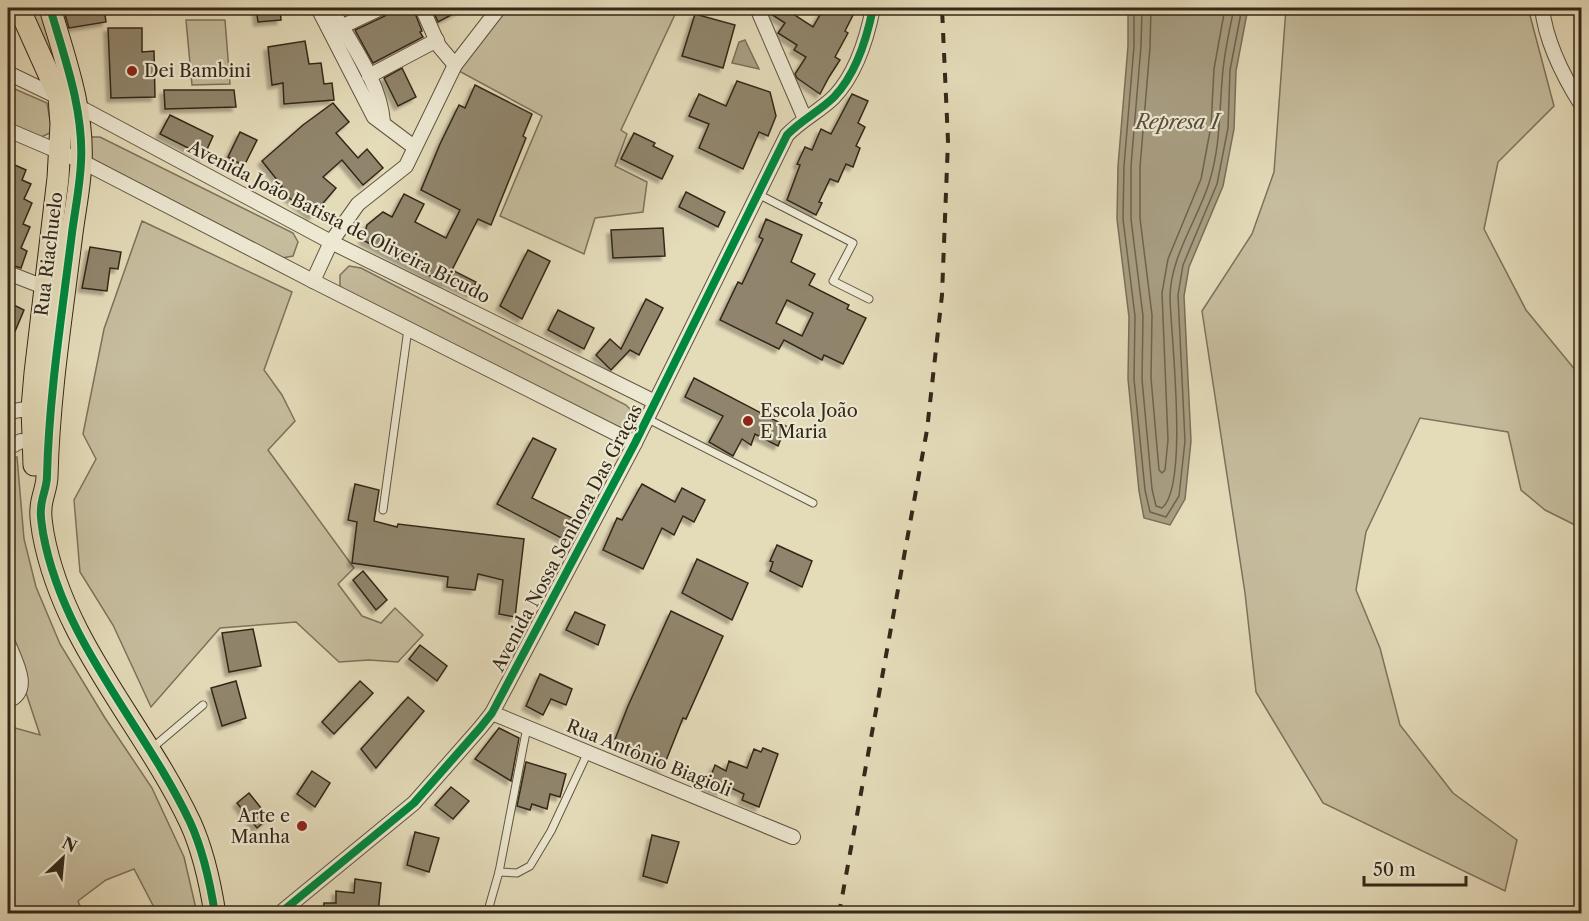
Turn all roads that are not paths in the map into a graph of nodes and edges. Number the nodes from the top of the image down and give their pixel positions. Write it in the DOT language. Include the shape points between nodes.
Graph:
graph roads {
  1 [pos="20,8"];
  2 [pos="50,8"];
  3 [pos="318,8"];
  4 [pos="331,8"];
  5 [pos="381,8"];
  6 [pos="422,8"];
  7 [pos="499,8"];
  8 [pos="757,8"];
  9 [pos="873,8"];
  10 [pos="1542,8"];
  11 [pos="341,27"];
  12 [pos="437,40"];
  13 [pos="455,65"];
  14 [pos="8,73"];
  15 [pos="369,76"];
  16 [pos="68,101"];
  17 [pos="1581,106"];
  18 [pos="805,119"];
  19 [pos="383,122"];
  20 [pos="8,130"];
  21 [pos="414,147"];
  22 [pos="59,152"];
  23 [pos="81,161"];
  24 [pos="758,194"];
  25 [pos="331,242"];
  26 [pos="8,273"];
  27 [pos="313,281"];
  28 [pos="44,287"];
  29 [pos="869,299"];
  30 [pos="408,329"];
  31 [pos="655,402"];
  32 [pos="32,408"];
  33 [pos="8,412"];
  34 [pos="646,418"];
  35 [pos="635,443"];
  36 [pos="34,444"];
  37 [pos="8,448"];
  38 [pos="813,504"];
  39 [pos="41,508"];
  40 [pos="383,510"];
  41 [pos="8,643"];
  42 [pos="8,701"];
  43 [pos="203,705"];
  44 [pos="492,712"];
  45 [pos="527,727"];
  46 [pos="149,751"];
  47 [pos="588,752"];
  48 [pos="793,837"];
  49 [pos="499,872"];
  50 [pos="215,914"];
  51 [pos="279,914"];
  52 [pos="487,914"];
  1 -- 16 [label="main road, Rua Riachuelo"];
  2 -- 16 [label="main road" via="68,70"];
  3 -- 19 [label="street" via="374,117"];
  4 -- 11 [label="street"];
  5 -- 11 [label="street"];
  6 -- 12 [label="street"];
  7 -- 13 [label="street"];
  8 -- 18 [label="street"];
  9 -- 18 [label="street, Avenida Nossa Senhora Das Graças" via="863,49 852,70 834,97"];
  10 -- 17 [label="street" via="1548,40"];
  11 -- 15 [label="street"];
  12 -- 13 [label="street"];
  12 -- 15 [label="street"];
  13 -- 21 [label="street"];
  14 -- 16 [label="street, Avenida João Batista de Oliveira Bicudo"];
  15 -- 19 [label="street" via="382,105"];
  16 -- 22 [label="main road, Rua Riachuelo"];
  16 -- 23 [label="main road"];
  16 -- 25 [label="street, Avenida João Batista de Oliveira Bicudo"];
  18 -- 24 [label="street, Avenida Nossa Senhora Das Graças" via="787,135"];
  19 -- 21 [label="street"];
  20 -- 22 [label="street"];
  21 -- 25 [label="street" via="406,166 358,204"];
  22 -- 23 [label="street"];
  22 -- 28 [label="main road, Rua Riachuelo"];
  23 -- 27 [label="street"];
  23 -- 39 [label="main road" via="51,403 46,491"];
  24 -- 29 [label="lane" via="853,243 833,280"];
  24 -- 31 [label="street, Avenida Nossa Senhora Das Graças"];
  25 -- 27 [label="street"];
  25 -- 31 [label="street, Avenida João Batista de Oliveira Bicudo"];
  26 -- 28 [label="street"];
  27 -- 30 [label="street"];
  28 -- 32 [label="main road, Rua Riachuelo"];
  30 -- 35 [label="street"];
  30 -- 40 [label="lane"];
  31 -- 34 [label="street, Avenida Nossa Senhora Das Graças"];
  32 -- 33 [label="street"];
  32 -- 36 [label="main road, Rua Riachuelo"];
  34 -- 35 [label="street, Avenida Nossa Senhora Das Graças"];
  34 -- 38 [label="lane"];
  35 -- 44 [label="street, Avenida Nossa Senhora Das Graças"];
  36 -- 37 [label="street" via="21,441"];
  36 -- 39 [label="main road, Rua Riachuelo"];
  39 -- 46 [label="main road" via="53,571 73,624"];
  41 -- 42 [label="street" via="21,681 18,694"];
  43 -- 46 [label="lane"];
  44 -- 45 [label="street, Rua Antônio Biagioli"];
  44 -- 51 [label="street, Avenida Nossa Senhora Das Graças" via="414,803"];
  45 -- 47 [label="street, Rua Antônio Biagioli"];
  45 -- 49 [label="lane"];
  46 -- 50 [label="main road" via="190,823 209,876"];
  47 -- 48 [label="street, Rua Antônio Biagioli"];
  47 -- 49 [label="lane" via="530,866 518,873"];
  49 -- 52 [label="lane"];
}
